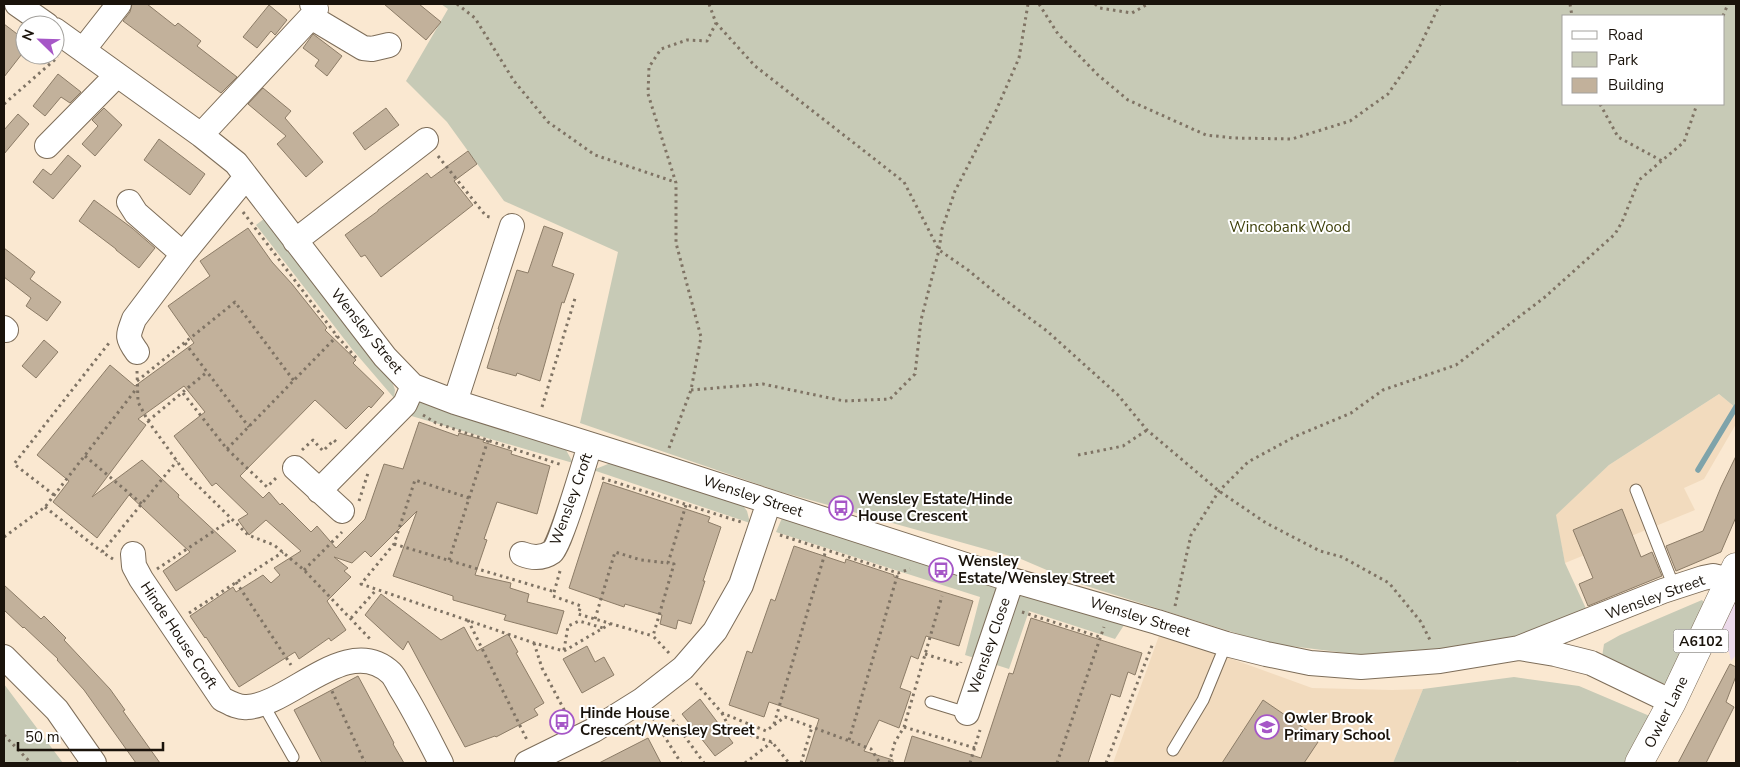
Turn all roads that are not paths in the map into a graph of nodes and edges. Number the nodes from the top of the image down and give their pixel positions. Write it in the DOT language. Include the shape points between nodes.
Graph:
graph roads {
  1 [pos="17,4"];
  2 [pos="119,4"];
  3 [pos="312,10"];
  4 [pos="33,15"];
  5 [pos="70,41"];
  6 [pos="389,45"];
  7 [pos="116,76"];
  8 [pos="201,135"];
  9 [pos="426,140"];
  10 [pos="48,146"];
  11 [pos="246,177"];
  12 [pos="129,202"];
  13 [pos="512,226"];
  14 [pos="295,241"];
  15 [pos="183,254"];
  16 [pos="133,342"];
  17 [pos="413,386"];
  18 [pos="455,402"];
  19 [pos="590,445"];
  20 [pos="292,465"];
  21 [pos="1636,490"];
  22 [pos="319,491"];
  23 [pos="769,502"];
  24 [pos="342,511"];
  25 [pos="133,554"];
  26 [pos="522,554"];
  27 [pos="1733,573"];
  28 [pos="1012,580"];
  29 [pos="1668,589"];
  30 [pos="1581,624"];
  31 [pos="1226,644"];
  32 [pos="1519,648"];
  33 [pos="4,657"];
  34 [pos="1591,663"];
  35 [pos="931,702"];
  36 [pos="1672,702"];
  37 [pos="263,704"];
  38 [pos="967,713"];
  39 [pos="1173,750"];
  40 [pos="293,756"];
  41 [pos="532,761"];
  42 [pos="94,763"];
  43 [pos="441,763"];
  44 [pos="1639,763"];
  1 -- 4 [label="street"];
  2 -- 5 [label="street"];
  3 -- 6 [label="street" via="363,48"];
  3 -- 8 [label="street"];
  5 -- 7 [label="street, Wensley Street"];
  7 -- 8 [label="street, Wensley Street"];
  7 -- 10 [label="street"];
  8 -- 11 [label="street, Wensley Street" via="236,163"];
  9 -- 14 [label="street"];
  11 -- 14 [label="street, Wensley Street"];
  11 -- 15 [label="street"];
  12 -- 15 [label="street" via="136,213"];
  13 -- 18 [label="street"];
  14 -- 17 [label="street, Wensley Street" via="385,357"];
  15 -- 16 [label="street" via="134,319"];
  17 -- 18 [label="street, Wensley Street"];
  17 -- 22 [label="street" via="405,404"];
  18 -- 19 [label="street, Wensley Street"];
  19 -- 23 [label="street, Wensley Street"];
  19 -- 26 [label="street, Wensley Croft" via="554,551 543,557"];
  20 -- 22 [label="street"];
  21 -- 29 [label="lane"];
  22 -- 24 [label="street"];
  23 -- 28 [label="street, Wensley Street"];
  23 -- 41 [label="street" via="741,586 714,631 683,668 647,696"];
  25 -- 37 [label="street, Hinde House Croft" via="134,566 222,699 234,706 247,708"];
  27 -- 29 [label="street, Wensley Street"];
  27 -- 36 [label="main road, Owler Lane / A6102"];
  28 -- 31 [label="street, Wensley Street"];
  28 -- 38 [label="street, Wensley Close"];
  29 -- 30 [label="street, Wensley Street"];
  30 -- 32 [label="street, Wensley Street"];
  30 -- 34 [label="street" via="1579,644"];
  31 -- 32 [label="street, Wensley Street" via="1310,663 1361,667 1440,661"];
  31 -- 39 [label="lane" via="1203,700"];
  32 -- 34 [label="street, Wensley Street"];
  33 -- 42 [label="street" via="57,710"];
  34 -- 36 [label="street, Wensley Street"];
  35 -- 38 [label="lane"];
  36 -- 44 [label="main road, Owler Lane / A6102"];
  37 -- 40 [label="lane"];
  37 -- 43 [label="street, Hinde House Croft" via="340,664 357,661 375,664 391,674"];
}
